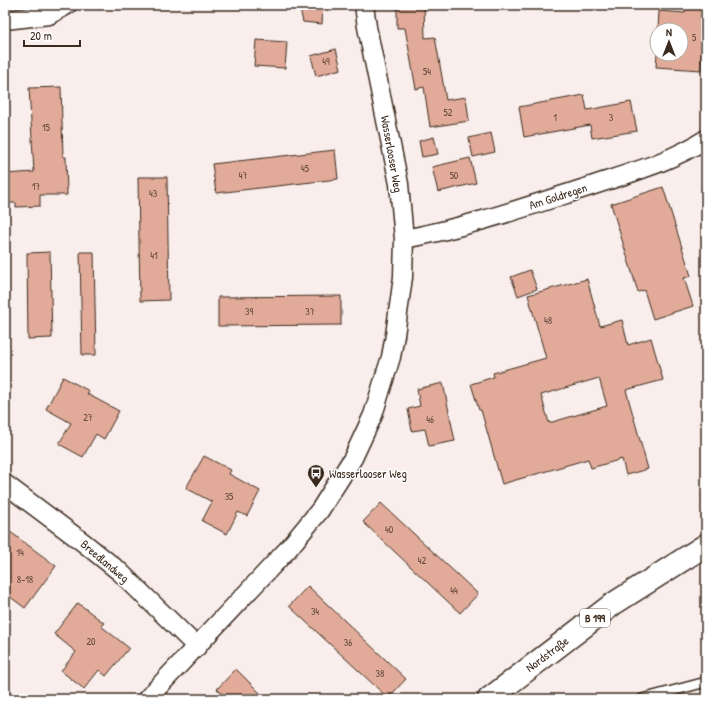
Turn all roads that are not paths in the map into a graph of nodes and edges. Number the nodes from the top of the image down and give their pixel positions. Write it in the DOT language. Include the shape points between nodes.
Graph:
graph roads {
  1 [pos="68,5"];
  2 [pos="364,5"];
  3 [pos="5,20"];
  4 [pos="706,139"];
  5 [pos="404,239"];
  6 [pos="5,484"];
  7 [pos="706,545"];
  8 [pos="198,647"];
  9 [pos="706,682"];
  10 [pos="147,699"];
  11 [pos="489,699"];
  12 [pos="642,699"];
  1 -- 3 [label="street" via="49,15"];
  2 -- 5 [label="street, Wasserlooser Weg" via="399,184"];
  4 -- 5 [label="street, Am Goldregen" via="690,150 653,165 535,204 435,233"];
  5 -- 8 [label="street, Wasserlooser Weg" via="403,277 391,357 372,415 353,458 320,510 288,549"];
  6 -- 8 [label="street, Breedlandweg" via="120,572"];
  7 -- 11 [label="main road, Nordstraße / B 199" via="613,604"];
  8 -- 10 [label="street, Wasserlooser Weg"];
  9 -- 12 [label="lane"];
}
